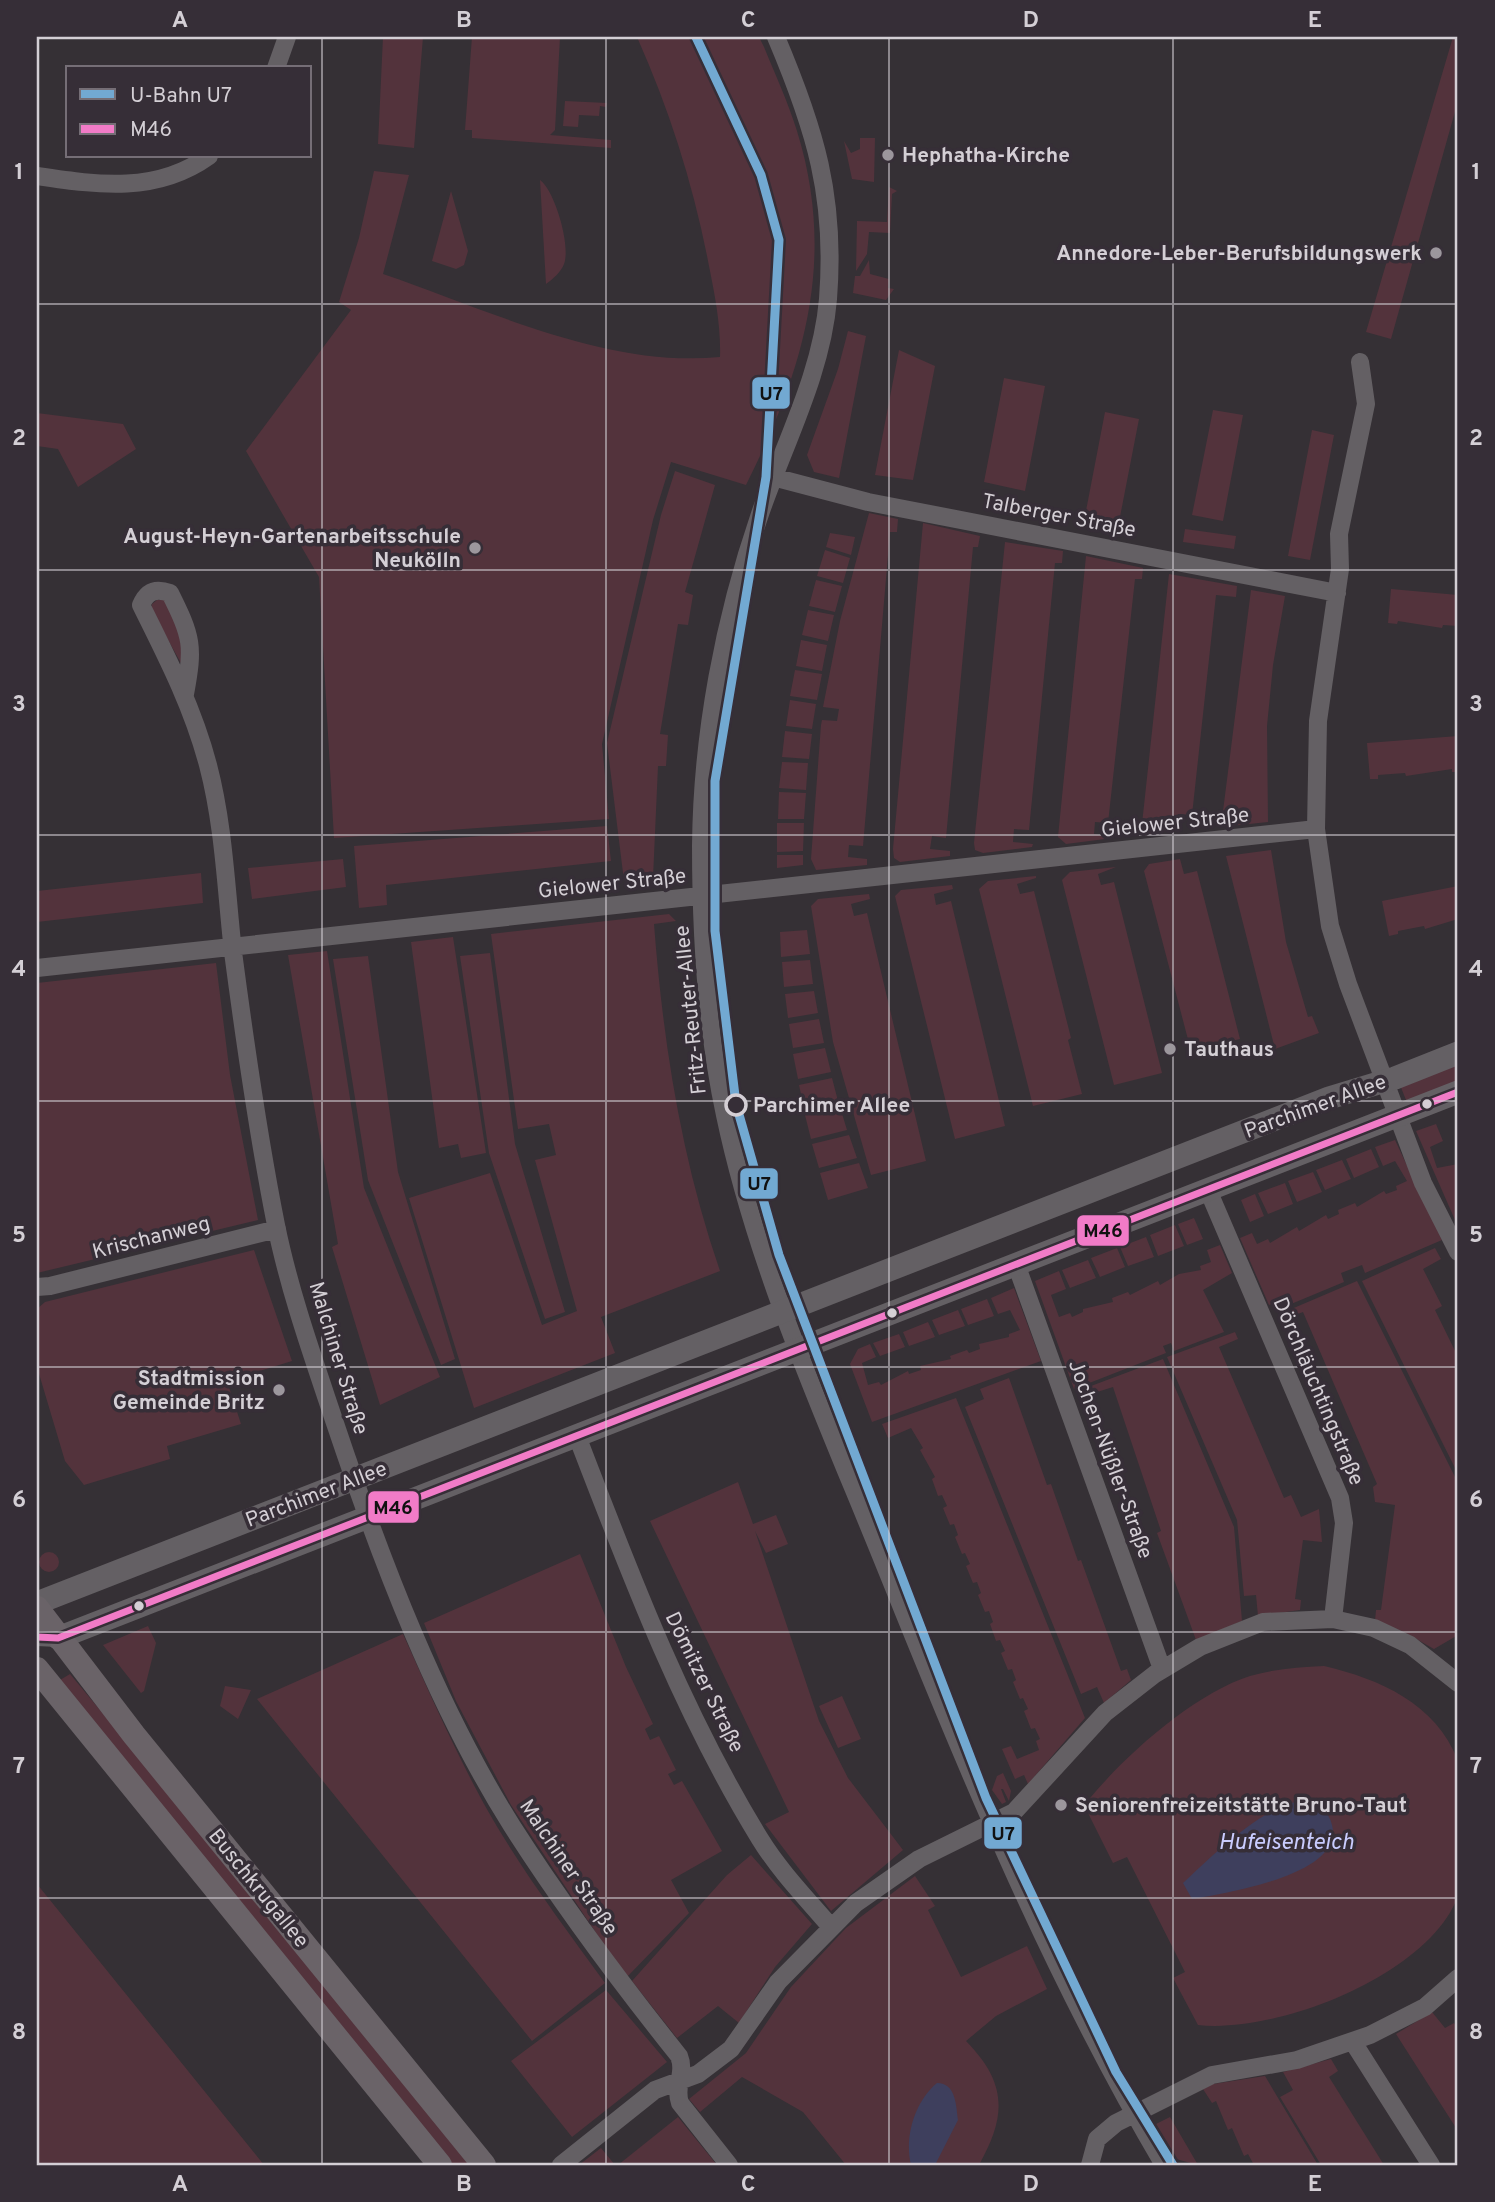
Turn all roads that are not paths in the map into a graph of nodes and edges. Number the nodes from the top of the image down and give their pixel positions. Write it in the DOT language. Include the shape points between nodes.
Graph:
graph roads {
  1 [pos="287,37"];
  2 [pos="776,37"];
  3 [pos="277,66"];
  4 [pos="206,158"];
  5 [pos="37,176"];
  6 [pos="1360,362"];
  7 [pos="774,477"];
  8 [pos="1337,593"];
  9 [pos="185,694"];
  10 [pos="1317,829"];
  11 [pos="702,897"];
  12 [pos="233,948"];
  13 [pos="37,968"];
  14 [pos="1458,1053"];
  15 [pos="1384,1081"];
  16 [pos="1458,1092"];
  17 [pos="1397,1116"];
  18 [pos="1208,1190"];
  19 [pos="277,1229"];
  20 [pos="1458,1252"];
  21 [pos="1016,1264"];
  22 [pos="37,1287"];
  23 [pos="783,1312"];
  24 [pos="798,1349"];
  25 [pos="577,1436"];
  26 [pos="354,1479"];
  27 [pos="369,1517"];
  28 [pos="37,1606"];
  29 [pos="1333,1619"];
  30 [pos="47,1637"];
  31 [pos="37,1669"];
  32 [pos="1162,1669"];
  33 [pos="1458,1683"];
  34 [pos="992,1824"];
  35 [pos="830,1926"];
  36 [pos="1458,1978"];
  37 [pos="1353,2042"];
  38 [pos="679,2081"];
  39 [pos="1134,2115"];
  40 [pos="440,2165"];
  41 [pos="484,2165"];
  42 [pos="561,2165"];
  43 [pos="729,2165"];
  44 [pos="1090,2165"];
  45 [pos="1164,2165"];
  46 [pos="1431,2165"];
  1 -- 3 [label="street"];
  2 -- 7 [label="street, Fritz-Reuter-Allee" via="813,130 826,184 831,239 828,304 820,345"];
  4 -- 5 [label="street" via="142,184 98,185"];
  6 -- 8 [label="street" via="1366,404 1339,534"];
  7 -- 8 [label="street, Talberger Straße" via="868,502"];
  7 -- 11 [label="street, Fritz-Reuter-Allee" via="724,643 705,783"];
  8 -- 10 [label="street" via="1318,721"];
  9 -- 9 [label="street, Malchiner Straße" via="141,605 145,596 160,589 170,593 191,636"];
  9 -- 12 [label="street, Malchiner Straße" via="221,825"];
  10 -- 11 [label="street, Gielower Straße"];
  10 -- 15 [label="street" via="1330,926"];
  11 -- 12 [label="street, Gielower Straße"];
  11 -- 23 [label="street, Fritz-Reuter-Allee" via="709,1007 725,1116"];
  12 -- 13 [label="street, Gielower Straße"];
  12 -- 19 [label="street, Malchiner Straße"];
  14 -- 15 [label="street, Parchimer Allee"];
  15 -- 17 [label="street"];
  15 -- 23 [label="street, Parchimer Allee" via="1329,1098"];
  16 -- 17 [label="street, Parchimer Allee"];
  17 -- 18 [label="street, Parchimer Allee"];
  17 -- 20 [label="street" via="1423,1183"];
  18 -- 21 [label="street, Parchimer Allee"];
  18 -- 29 [label="street, Dörchläuchtingstraße" via="1340,1498 1344,1523"];
  19 -- 22 [label="street, Krischanweg"];
  19 -- 26 [label="street, Malchiner Straße" via="309,1345"];
  21 -- 24 [label="street, Parchimer Allee"];
  21 -- 32 [label="street, Jochen-Nüßler-Straße"];
  23 -- 24 [label="street, Fritz-Reuter-Allee"];
  23 -- 26 [label="street, Parchimer Allee"];
  24 -- 25 [label="street, Parchimer Allee"];
  24 -- 34 [label="street, Fritz-Reuter-Allee"];
  25 -- 27 [label="street, Parchimer Allee"];
  25 -- 35 [label="street, Dömitzer Straße" via="629,1574 680,1690 761,1840"];
  26 -- 27 [label="street, Malchiner Straße"];
  26 -- 28 [label="street, Parchimer Allee"];
  27 -- 30 [label="street, Parchimer Allee"];
  27 -- 38 [label="street, Malchiner Straße" via="467,1745 511,1824 579,1924 679,2056"];
  28 -- 30 [label="main road, Buschkrugallee"];
  29 -- 32 [label="street" via="1281,1619 1247,1626"];
  29 -- 33 [label="street" via="1391,1635"];
  30 -- 41 [label="main road, Buschkrugallee"];
  31 -- 40 [label="main road, Buschkrugallee"];
  32 -- 34 [label="street" via="1098,1719 1014,1812"];
  34 -- 35 [label="street" via="919,1858"];
  34 -- 39 [label="street, Fritz-Reuter-Allee" via="1052,1956"];
  35 -- 38 [label="street" via="776,1985 731,2049 705,2070"];
  36 -- 37 [label="street" via="1412,2015"];
  37 -- 39 [label="street" via="1297,2060 1212,2075"];
  37 -- 46 [label="street"];
  38 -- 42 [label="street" via="655,2090"];
  38 -- 43 [label="street, Malchiner Straße" via="680,2103"];
  39 -- 44 [label="street" via="1097,2140"];
  39 -- 45 [label="street, Fritz-Reuter-Allee"];
}
